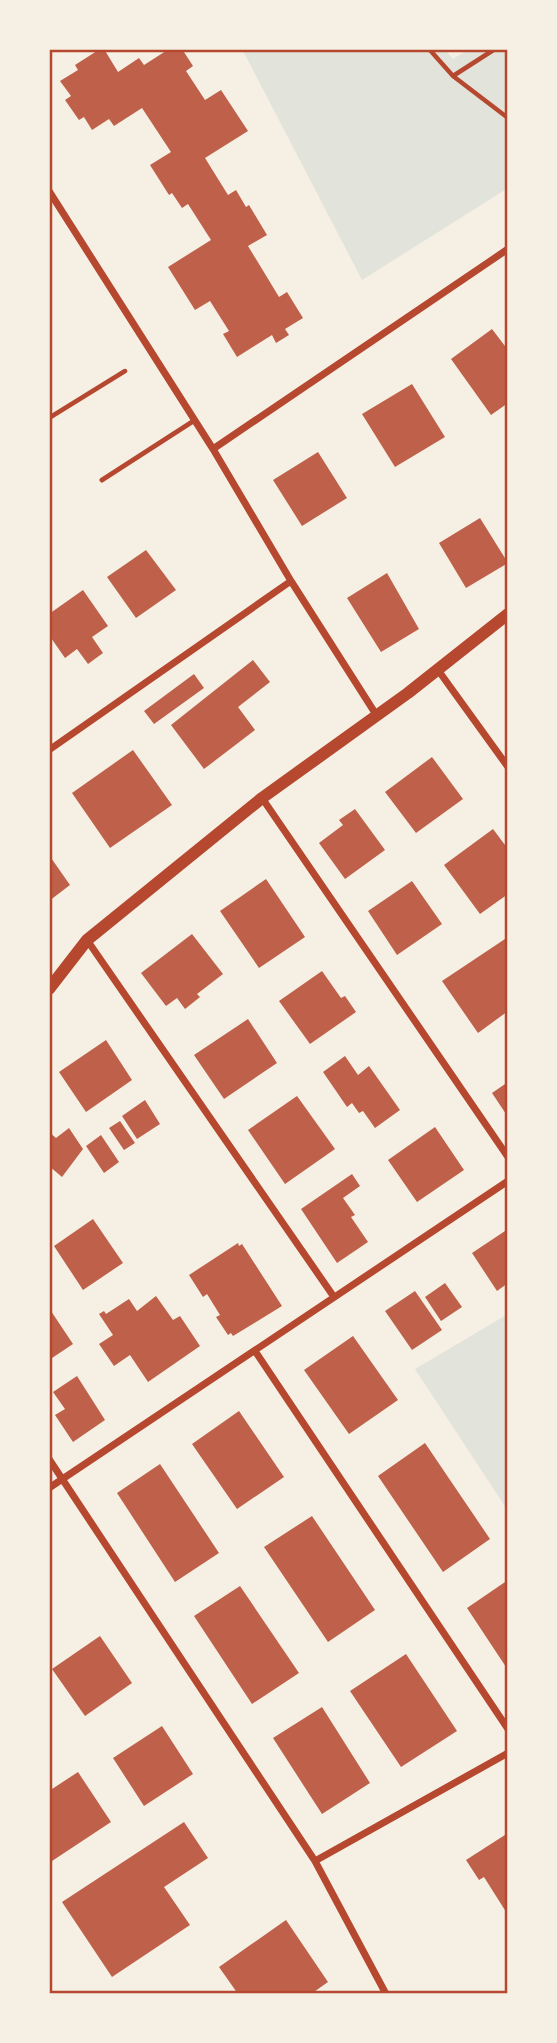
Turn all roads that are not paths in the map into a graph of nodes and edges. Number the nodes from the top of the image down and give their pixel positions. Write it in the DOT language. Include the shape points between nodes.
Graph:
graph roads {
  1 [pos="49,191"];
  2 [pos="508,249"];
  3 [pos="195,420"];
  4 [pos="213,449"];
  5 [pos="102,480"];
  6 [pos="291,581"];
  7 [pos="508,614"];
  8 [pos="439,670"];
  9 [pos="377,716"];
  10 [pos="49,750"];
  11 [pos="508,767"];
  12 [pos="262,798"];
  13 [pos="87,940"];
  14 [pos="49,989"];
  15 [pos="508,1157"];
  16 [pos="508,1181"];
  17 [pos="334,1297"];
  18 [pos="255,1351"];
  19 [pos="49,1459"];
  20 [pos="62,1480"];
  21 [pos="49,1488"];
  22 [pos="508,1729"];
  23 [pos="508,1753"];
  24 [pos="315,1861"];
  25 [pos="386,1994"];
  1 -- 3 [label="street"];
  2 -- 4 [label="street"];
  3 -- 4 [label="street"];
  3 -- 5 [label="lane"];
  4 -- 6 [label="street"];
  6 -- 9 [label="street"];
  6 -- 10 [label="street"];
  7 -- 8 [label="street"];
  8 -- 9 [label="street"];
  8 -- 11 [label="street"];
  9 -- 12 [label="street"];
  12 -- 13 [label="street"];
  12 -- 15 [label="street"];
  13 -- 14 [label="street"];
  13 -- 17 [label="street"];
  16 -- 17 [label="street"];
  17 -- 18 [label="street"];
  18 -- 20 [label="street"];
  18 -- 22 [label="street"];
  19 -- 20 [label="street"];
  20 -- 21 [label="street"];
  20 -- 24 [label="street"];
  23 -- 24 [label="street"];
  24 -- 25 [label="street"];
}
